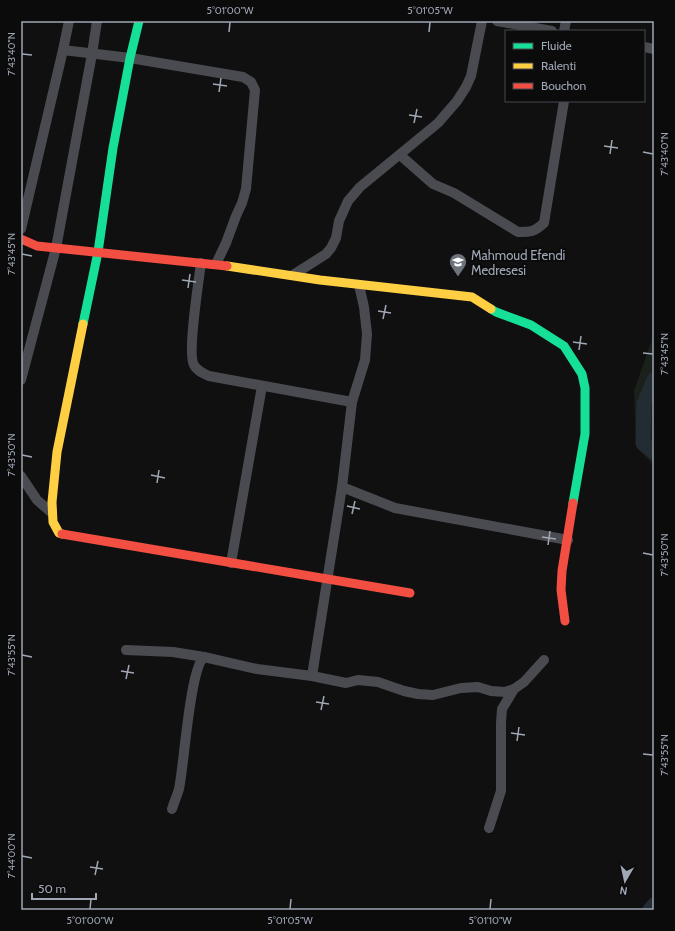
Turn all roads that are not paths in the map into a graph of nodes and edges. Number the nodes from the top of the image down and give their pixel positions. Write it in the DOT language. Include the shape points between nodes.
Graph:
graph roads {
  1 [pos="69,21"];
  2 [pos="97,21"];
  3 [pos="139,21"];
  4 [pos="482,21"];
  5 [pos="497,21"];
  6 [pos="546,30"];
  7 [pos="63,50"];
  8 [pos="92,54"];
  9 [pos="130,58"];
  10 [pos="564,102"];
  11 [pos="400,155"];
  12 [pos="21,229"];
  13 [pos="21,239"];
  14 [pos="56,248"];
  15 [pos="98,252"];
  16 [pos="201,263"];
  17 [pos="216,264"];
  18 [pos="293,275"];
  19 [pos="359,285"];
  20 [pos="21,380"];
  21 [pos="262,386"];
  22 [pos="352,402"];
  23 [pos="21,476"];
  24 [pos="342,487"];
  25 [pos="52,513"];
  26 [pos="568,540"];
  27 [pos="232,563"];
  28 [pos="328,579"];
  29 [pos="410,593"];
  30 [pos="565,621"];
  31 [pos="126,650"];
  32 [pos="204,657"];
  33 [pos="544,660"];
  34 [pos="312,676"];
  35 [pos="514,689"];
  36 [pos="491,691"];
  37 [pos="502,709"];
  38 [pos="172,809"];
  39 [pos="488,828"];
  1 -- 7 [label="street"];
  2 -- 8 [label="street"];
  3 -- 9 [label="street"];
  4 -- 11 [label="street" via="472,76 466,87 438,123"];
  5 -- 6 [label="street"];
  7 -- 8 [label="street"];
  7 -- 12 [label="street"];
  8 -- 9 [label="street"];
  8 -- 14 [label="street"];
  9 -- 15 [label="street" via="113,148"];
  9 -- 17 [label="street" via="243,77 251,82 255,90 246,189"];
  10 -- 11 [label="street" via="544,223 530,232 518,232 454,193 434,184"];
  11 -- 18 [label="street" via="360,187 348,201 339,221 336,238 326,254"];
  13 -- 14 [label="street" via="37,246"];
  14 -- 15 [label="street"];
  14 -- 20 [label="street"];
  15 -- 16 [label="street"];
  15 -- 25 [label="street" via="57,452"];
  16 -- 17 [label="street"];
  16 -- 21 [label="street" via="192,348 193,364 209,376"];
  17 -- 18 [label="street"];
  18 -- 19 [label="street"];
  19 -- 22 [label="street" via="367,334 365,360"];
  19 -- 26 [label="street" via="472,297 496,312 531,325 564,346 582,374 585,388 585,434"];
  21 -- 22 [label="street"];
  21 -- 27 [label="street"];
  22 -- 24 [label="street"];
  23 -- 25 [label="street" via="37,500"];
  24 -- 26 [label="street" via="395,508"];
  24 -- 28 [label="street"];
  25 -- 27 [label="street" via="53,522 61,534"];
  26 -- 30 [label="street" via="561,590"];
  27 -- 28 [label="street"];
  28 -- 29 [label="street"];
  28 -- 34 [label="street"];
  31 -- 32 [label="street" via="173,652"];
  32 -- 34 [label="street" via="257,669"];
  32 -- 38 [label="street" via="197,668 179,788"];
  33 -- 35 [label="street"];
  34 -- 36 [label="street" via="346,684 358,680 378,682 418,694 433,695 478,687"];
  35 -- 36 [label="street" via="505,692"];
  35 -- 37 [label="street"];
  36 -- 37 [label="street" via="499,700"];
  37 -- 39 [label="street" via="501,791"];
}
